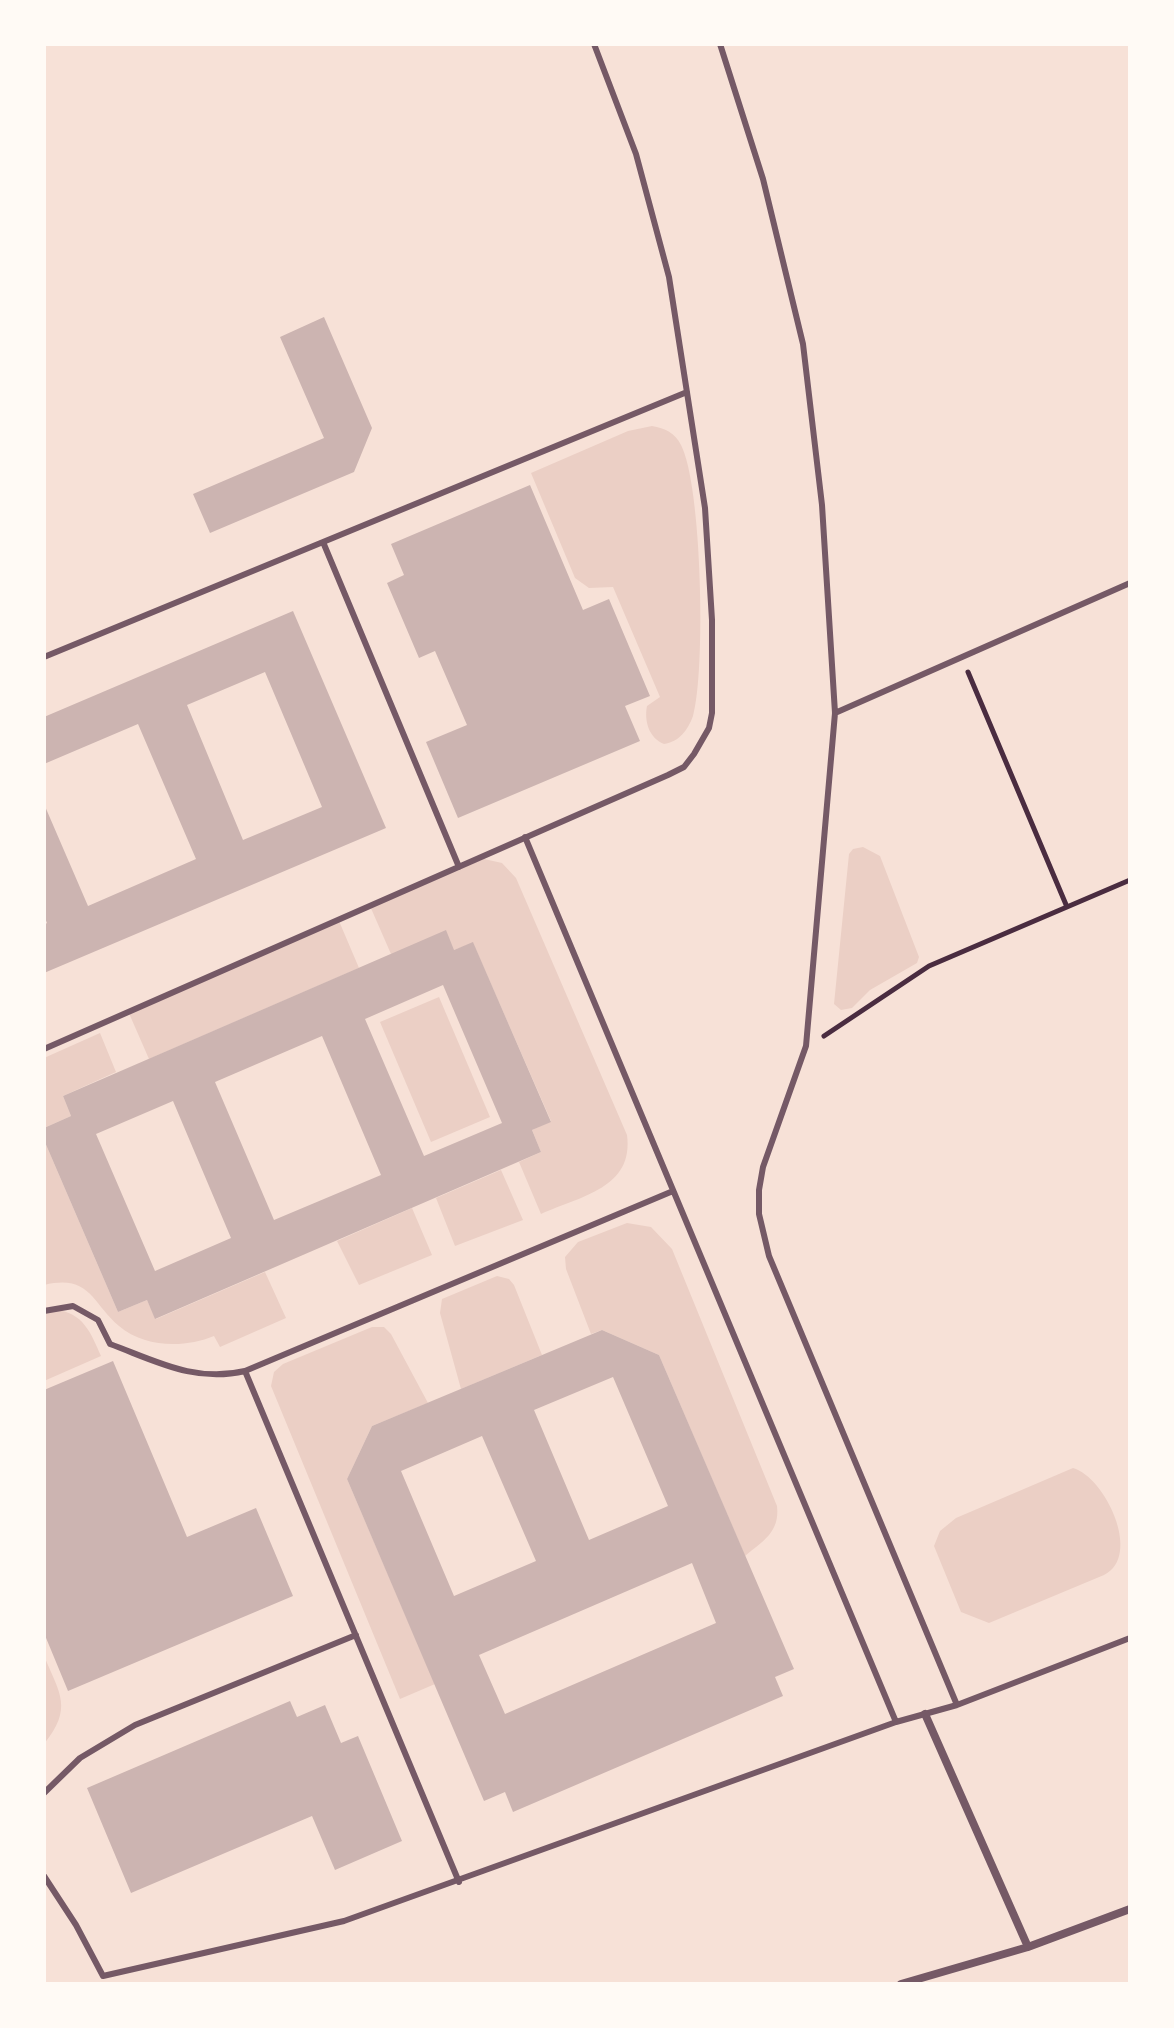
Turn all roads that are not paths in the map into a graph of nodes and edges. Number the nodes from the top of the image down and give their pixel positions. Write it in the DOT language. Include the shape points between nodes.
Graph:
graph roads {
  1 [pos="594,44"];
  2 [pos="720,44"];
  3 [pos="687,392"];
  4 [pos="323,542"];
  5 [pos="1130,583"];
  6 [pos="44,657"];
  7 [pos="835,713"];
  8 [pos="525,837"];
  9 [pos="459,867"];
  10 [pos="44,1049"];
  11 [pos="673,1191"];
  12 [pos="44,1311"];
  13 [pos="245,1371"];
  14 [pos="356,1635"];
  15 [pos="1130,1638"];
  16 [pos="957,1705"];
  17 [pos="925,1714"];
  18 [pos="896,1722"];
  19 [pos="44,1793"];
  20 [pos="44,1876"];
  21 [pos="459,1882"];
  22 [pos="1130,1909"];
  23 [pos="1028,1947"];
  24 [pos="901,1984"];
  1 -- 3 [label="lane" via="636,154 665,262"];
  2 -- 7 [label="lane" via="763,179 803,344 822,505"];
  3 -- 4 [label="lane"];
  3 -- 8 [label="lane" via="705,508 712,620 709,728 684,767"];
  4 -- 6 [label="lane"];
  4 -- 9 [label="lane"];
  5 -- 7 [label="lane"];
  7 -- 16 [label="lane" via="806,1046 763,1167 759,1214 762,1235"];
  8 -- 9 [label="lane"];
  8 -- 11 [label="lane"];
  9 -- 10 [label="lane"];
  11 -- 13 [label="lane"];
  11 -- 18 [label="lane"];
  12 -- 13 [label="lane" via="73,1306 98,1320 110,1344 187,1373 220,1377"];
  13 -- 14 [label="lane"];
  14 -- 19 [label="lane" via="135,1725 80,1758"];
  14 -- 21 [label="lane"];
  15 -- 16 [label="lane"];
  16 -- 17 [label="lane"];
  17 -- 18 [label="lane"];
  17 -- 23 [label="street"];
  18 -- 21 [label="lane"];
  20 -- 21 [label="lane" via="103,1976 344,1921"];
  22 -- 23 [label="street"];
  23 -- 24 [label="street"];
}
